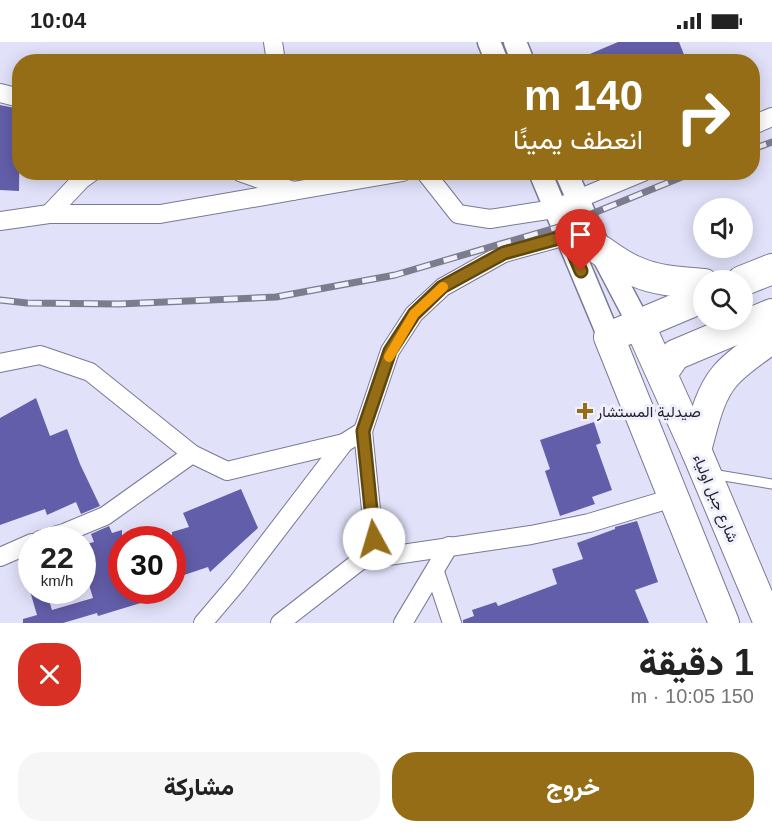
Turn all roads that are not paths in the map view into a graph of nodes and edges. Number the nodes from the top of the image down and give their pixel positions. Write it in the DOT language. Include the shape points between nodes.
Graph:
graph roads {
  1 [pos="81,180"];
  2 [pos="262,180"];
  3 [pos="357,180"];
  4 [pos="431,180"];
  5 [pos="543,180"];
  6 [pos="569,180"];
  7 [pos="625,180"];
  8 [pos="293,191"];
  9 [pos="577,201"];
  10 [pos="554,209"];
  11 [pos="50,214"];
  12 [pos="0,221"];
  13 [pos="566,236"];
  14 [pos="600,250"];
  15 [pos="772,269"];
  16 [pos="753,277"];
  17 [pos="693,283"];
  18 [pos="693,302"];
  19 [pos="772,314"];
  20 [pos="639,324"];
  21 [pos="609,337"];
  22 [pos="772,338"];
  23 [pos="0,363"];
  24 [pos="662,374"];
  25 [pos="628,385"];
  26 [pos="363,431"];
  27 [pos="344,444"];
  28 [pos="192,454"];
  29 [pos="701,462"];
  30 [pos="772,484"];
  31 [pos="673,498"];
  32 [pos="81,526"];
  33 [pos="449,546"];
  34 [pos="18,549"];
  35 [pos="0,557"];
  36 [pos="361,560"];
  37 [pos="435,572"];
  38 [pos="203,623"];
  39 [pos="280,623"];
  40 [pos="403,623"];
  41 [pos="452,623"];
  42 [pos="724,623"];
  43 [pos="769,623"];
  1 -- 11 [label="street"];
  2 -- 8 [label="street"];
  3 -- 8 [label="street"];
  4 -- 10 [label="street" via="458,214 490,219"];
  5 -- 10 [label="street"];
  6 -- 9 [label="street"];
  7 -- 9 [label="street"];
  8 -- 11 [label="street" via="160,214"];
  9 -- 10 [label="street"];
  9 -- 14 [label="street"];
  10 -- 13 [label="street"];
  11 -- 12 [label="street"];
  13 -- 21 [label="street"];
  13 -- 26 [label="street" via="504,253 442,287 414,314 390,351"];
  14 -- 17 [label="highway" via="638,273"];
  14 -- 20 [label="street"];
  15 -- 16 [label="highway"];
  18 -- 20 [label="highway"];
  19 -- 24 [label="highway" via="675,355"];
  20 -- 21 [label="highway"];
  20 -- 24 [label="highway, شارع جبل اولياء"];
  21 -- 25 [label="highway"];
  22 -- 29 [label="highway" via="723,378 711,401"];
  23 -- 28 [label="street" via="40,355 90,372"];
  24 -- 25 [label="highway"];
  24 -- 29 [label="highway, شارع جبل اولياء"];
  25 -- 31 [label="highway"];
  26 -- 27 [label="street"];
  26 -- 36 [label="street" via="374,539"];
  27 -- 28 [label="street" via="227,471"];
  27 -- 38 [label="street"];
  28 -- 32 [label="street" via="105,516"];
  29 -- 30 [label="lane"];
  29 -- 43 [label="highway, شارع جبل اولياء"];
  31 -- 33 [label="street" via="589,523"];
  31 -- 42 [label="highway"];
  33 -- 36 [label="street"];
  33 -- 37 [label="street"];
  34 -- 35 [label="street"];
  36 -- 39 [label="street"];
  37 -- 40 [label="street"];
  37 -- 41 [label="street"];
}
